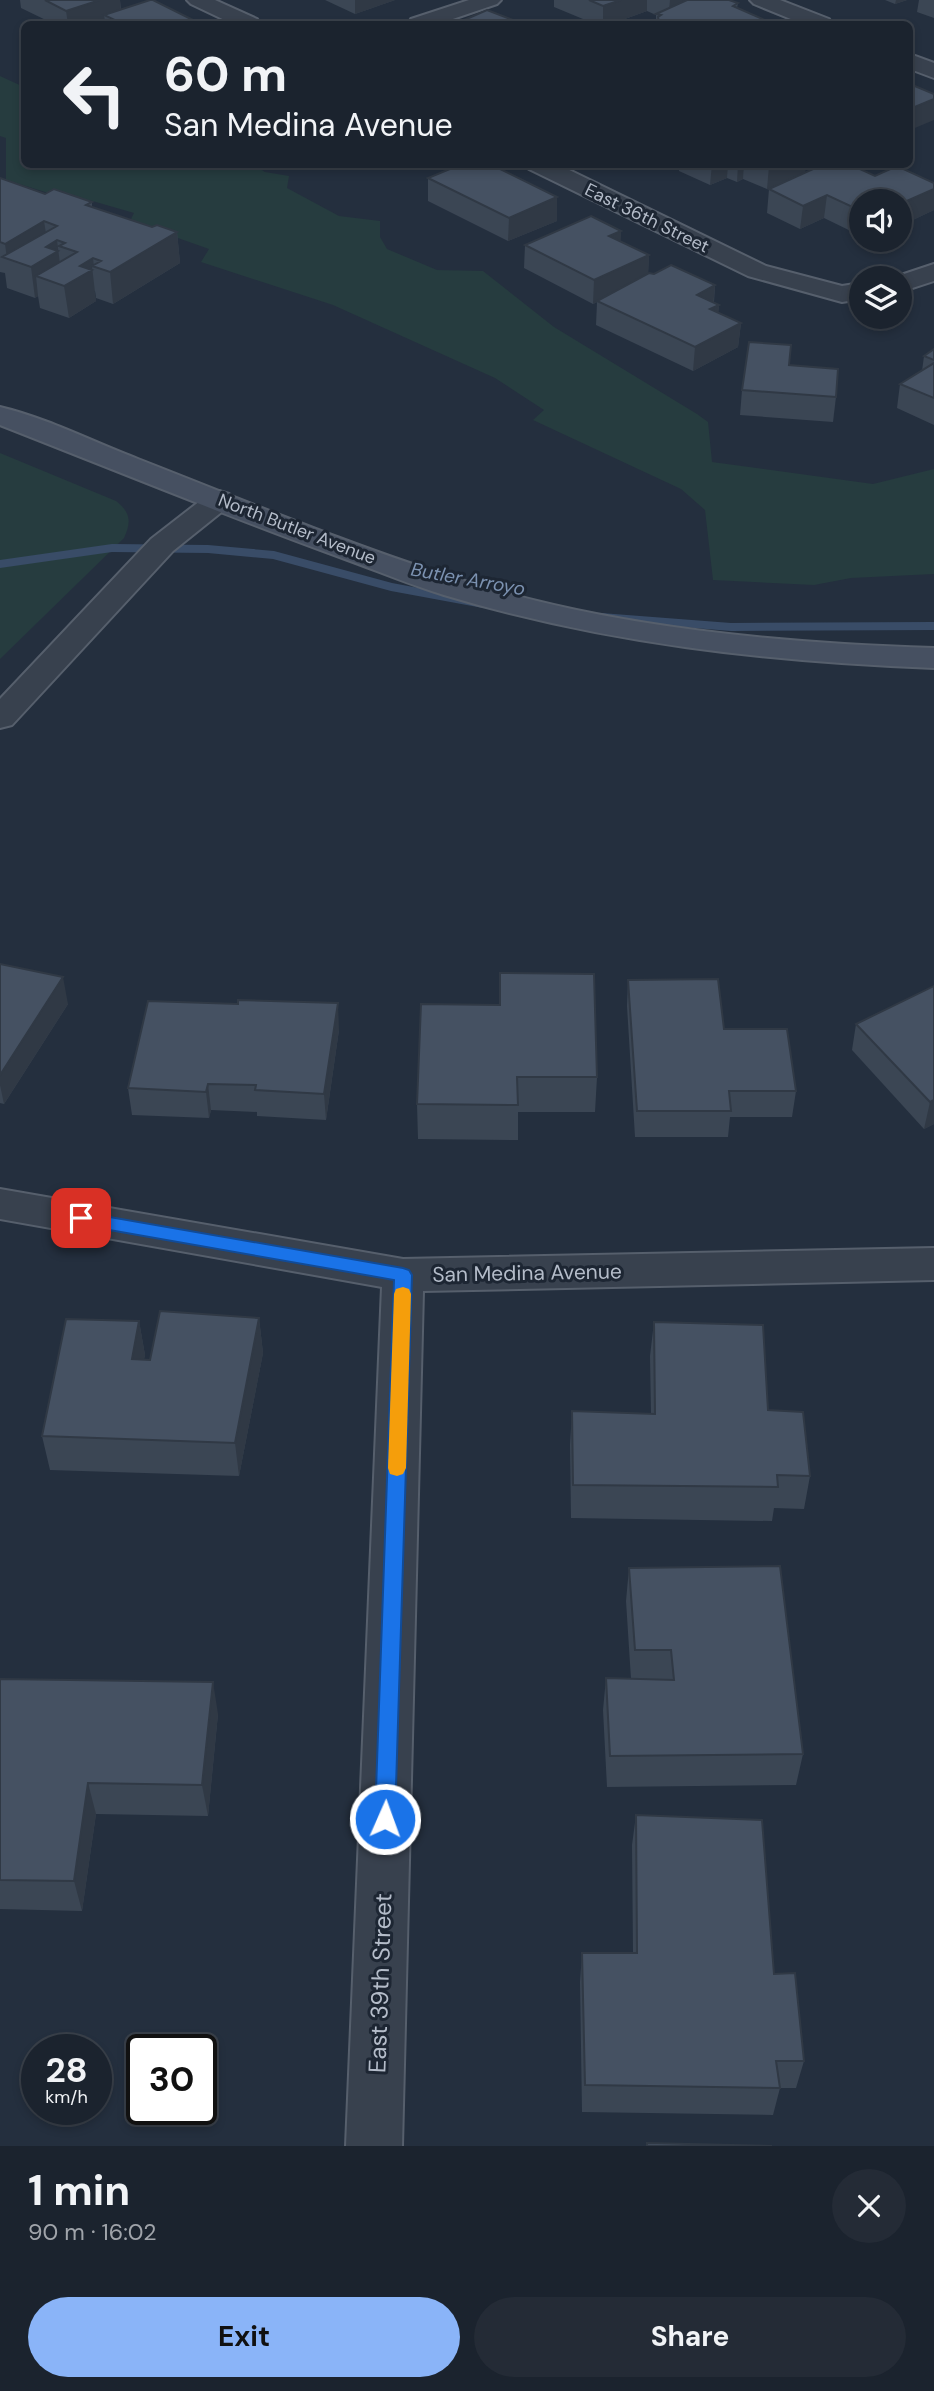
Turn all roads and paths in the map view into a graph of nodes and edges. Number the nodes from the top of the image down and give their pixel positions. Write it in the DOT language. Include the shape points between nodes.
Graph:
graph roads {
  1 [pos="198,0"];
  2 [pos="491,0"];
  3 [pos="761,0"];
  4 [pos="243,21"];
  5 [pos="428,21"];
  6 [pos="814,21"];
  7 [pos="913,62"];
  8 [pos="934,71"];
  9 [pos="545,168"];
  10 [pos="934,272"];
  11 [pos="912,280"];
  12 [pos="849,294"];
  13 [pos="0,415"];
  14 [pos="219,500"];
  15 [pos="934,658"];
  16 [pos="0,718"];
  17 [pos="0,1204"];
  18 [pos="934,1264"];
  19 [pos="403,1275"];
  20 [pos="374,2146"];
  1 -- 4 [label="street"];
  2 -- 5 [label="street"];
  3 -- 6 [label="street"];
  7 -- 8 [label="street"];
  9 -- 12 [label="street, East 36th Street" via="757,271"];
  10 -- 11 [label="street"];
  13 -- 14 [label="main road, North Butler Avenue"];
  14 -- 15 [label="main road, North Butler Avenue" via="454,589 522,606 751,646 848,656"];
  14 -- 16 [label="street" via="162,545"];
  17 -- 19 [label="street, San Medina Avenue"];
  18 -- 19 [label="street, San Medina Avenue"];
  19 -- 20 [label="street, East 39th Street"];
}
